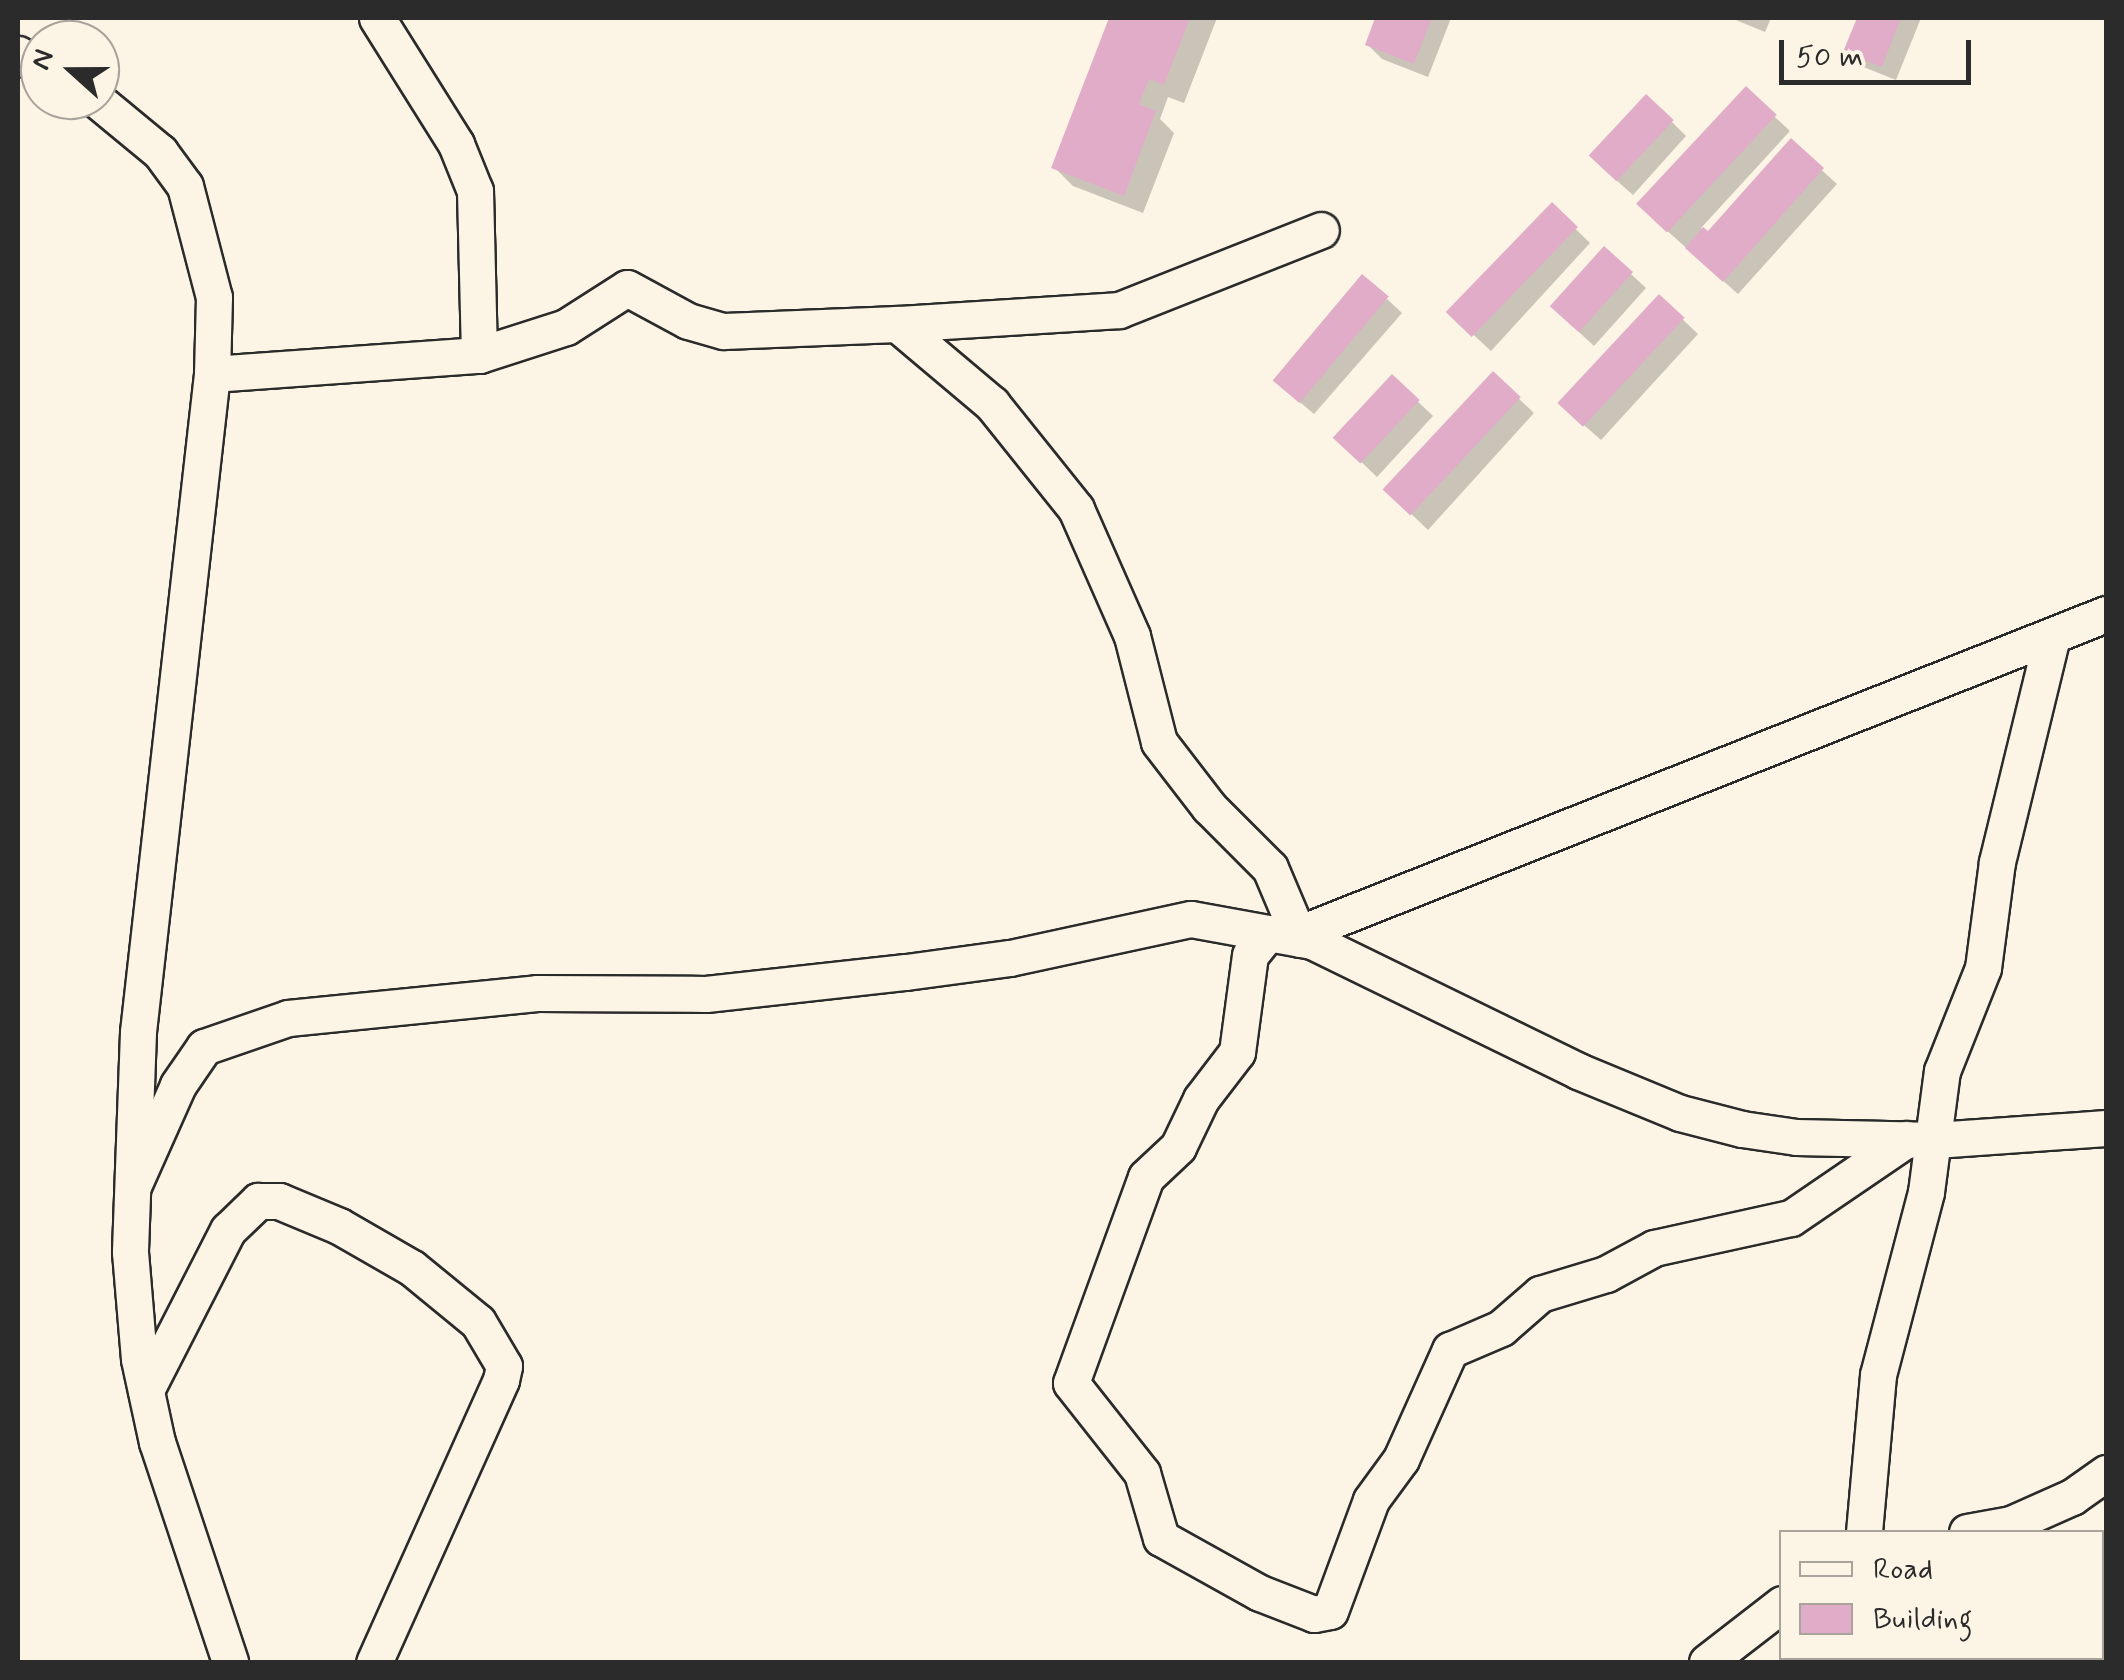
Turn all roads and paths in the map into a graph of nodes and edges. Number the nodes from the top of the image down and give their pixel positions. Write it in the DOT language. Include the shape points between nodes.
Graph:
graph roads {
  1 [pos="377,18"];
  2 [pos="120,119"];
  3 [pos="1320,230"];
  4 [pos="896,324"];
  5 [pos="480,355"];
  6 [pos="212,374"];
  7 [pos="2106,614"];
  8 [pos="2052,636"];
  9 [pos="1289,935"];
  10 [pos="2106,1128"];
  11 [pos="1921,1140"];
  12 [pos="134,1184"];
  13 [pos="146,1390"];
  14 [pos="2106,1473"];
  15 [pos="1864,1530"];
  16 [pos="1978,1530"];
  17 [pos="1779,1606"];
  18 [pos="230,1662"];
  19 [pos="374,1662"];
  20 [pos="1708,1662"];
  1 -- 5 [label="street" via="456,144 475,192"];
  2 -- 6 [label="street" via="160,152 185,186 212,284"];
  3 -- 4 [label="street" via="1119,310"];
  4 -- 5 [label="street" via="724,331 688,321 627,288 566,327"];
  4 -- 9 [label="street" via="992,404 1076,509 1132,636 1158,742 1209,808 1270,868"];
  5 -- 6 [label="street"];
  6 -- 12 [label="street" via="138,1032"];
  7 -- 8 [label="street"];
  8 -- 9 [label="street"];
  8 -- 11 [label="street" via="1997,862 1983,968"];
  9 -- 11 [label="street" via="1680,1113 1796,1138"];
  9 -- 11 [label="street" via="1250,956 1237,1052 1201,1099 1178,1147 1146,1177 1071,1383 1142,1473 1161,1538 1260,1593 1314,1614 1330,1611 1371,1500 1400,1459 1450,1350 1502,1328 1540,1294 1606,1274 1654,1248 1791,1218"];
  9 -- 12 [label="street" via="1191,919 1010,958 706,994 537,993 288,1018 204,1047 178,1085"];
  10 -- 11 [label="street"];
  11 -- 15 [label="street" via="1878,1375"];
  12 -- 13 [label="street" via="134,1308"];
  13 -- 18 [label="street" via="178,1517"];
  13 -- 19 [label="street" via="228,1230 258,1201 280,1202 338,1226 412,1268 478,1322 504,1366 501,1380"];
  14 -- 16 [label="street" via="2072,1497 2011,1524"];
  17 -- 20 [label="street"];
}
